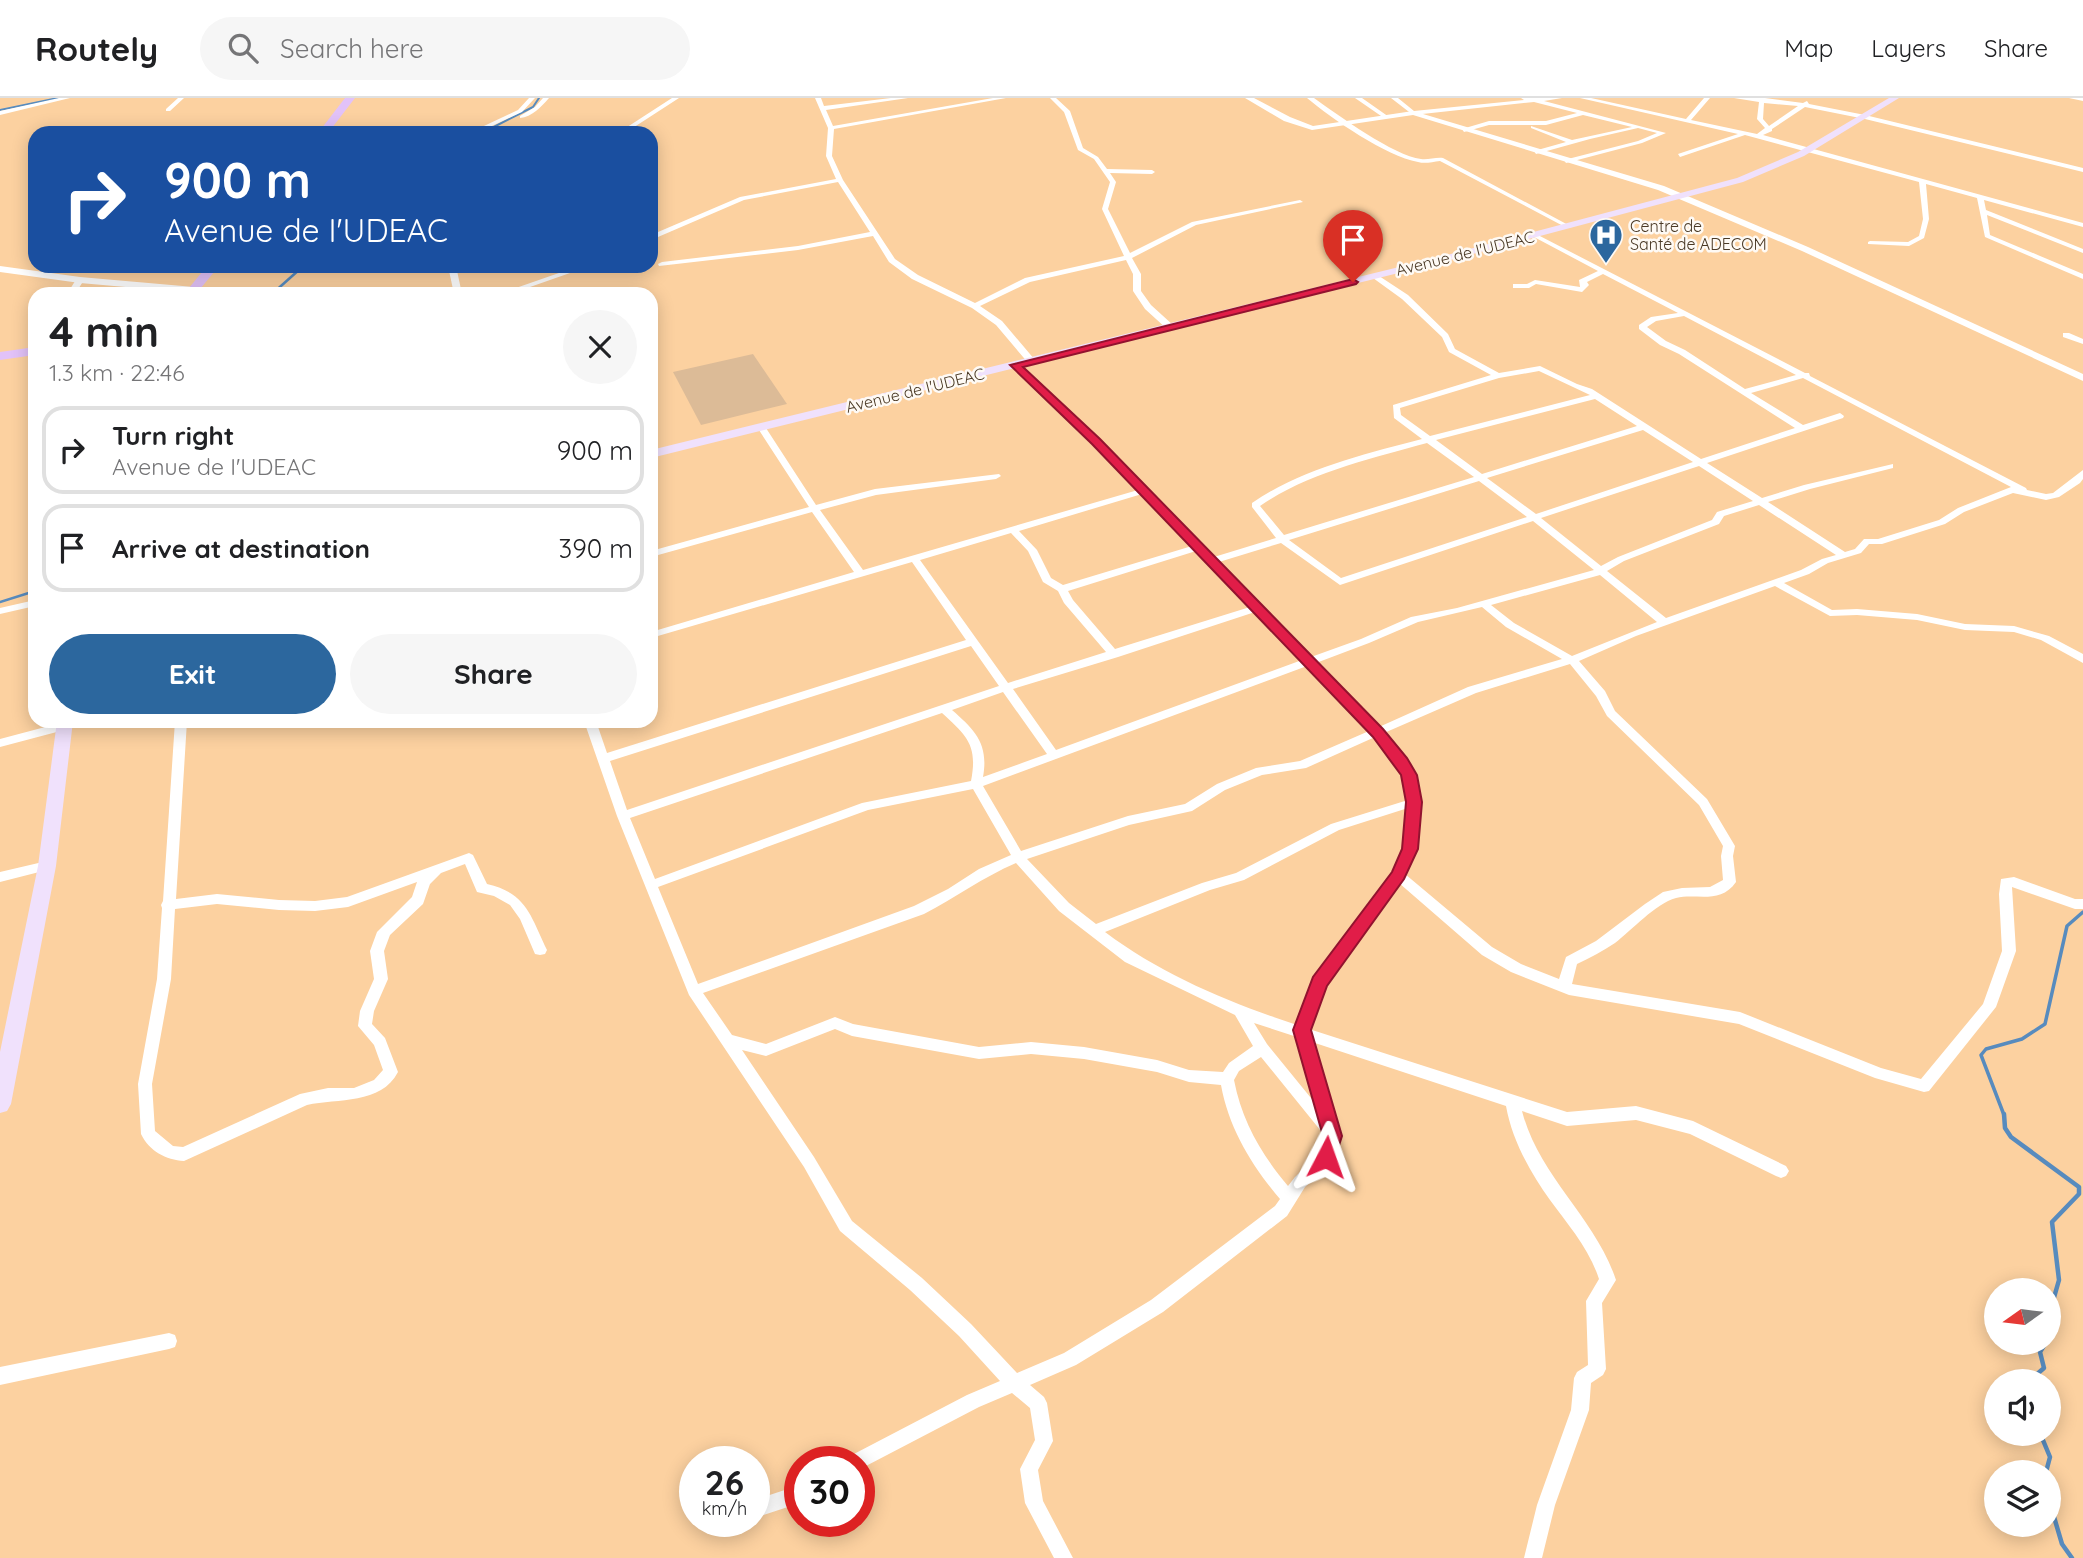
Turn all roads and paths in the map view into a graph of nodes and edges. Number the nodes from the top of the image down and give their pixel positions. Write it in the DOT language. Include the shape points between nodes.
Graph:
graph roads {
  1 [pos="48,98"];
  2 [pos="67,98"];
  3 [pos="181,98"];
  4 [pos="351,98"];
  5 [pos="532,98"];
  6 [pos="546,98"];
  7 [pos="676,98"];
  8 [pos="818,98"];
  9 [pos="905,98"];
  10 [pos="1003,98"];
  11 [pos="1054,98"];
  12 [pos="1249,98"];
  13 [pos="1310,98"];
  14 [pos="1358,98"];
  15 [pos="1481,98"];
  16 [pos="1559,98"];
  17 [pos="1583,98"];
  18 [pos="1707,98"];
  19 [pos="1737,98"];
  20 [pos="1815,98"];
  21 [pos="1895,98"];
  22 [pos="2073,98"];
  23 [pos="896,99"];
  24 [pos="1395,99"];
  25 [pos="1405,99"];
  26 [pos="1527,99"];
  27 [pos="1762,99"];
  28 [pos="2083,99"];
  29 [pos="1447,103"];
  30 [pos="1490,104"];
  31 [pos="1804,105"];
  32 [pos="824,108"];
  33 [pos="1454,108"];
  34 [pos="0,110"];
  35 [pos="168,110"];
  36 [pos="1413,113"];
  37 [pos="1582,113"];
  38 [pos="915,114"];
  39 [pos="1385,117"];
  40 [pos="1864,117"];
  41 [pos="1688,120"];
  42 [pos="1520,122"];
  43 [pos="1348,124"];
  44 [pos="329,126"];
  45 [pos="487,126"];
  46 [pos="503,126"];
  47 [pos="632,126"];
  48 [pos="1642,127"];
  49 [pos="831,128"];
  50 [pos="1464,130"];
  51 [pos="1770,130"];
  52 [pos="1745,133"];
  53 [pos="1758,136"];
  54 [pos="1572,142"];
  55 [pos="1812,151"];
  56 [pos="1536,152"];
  57 [pos="1680,156"];
  58 [pos="1566,161"];
  59 [pos="2083,170"];
  60 [pos="1107,171"];
  61 [pos="1152,172"];
  62 [pos="840,180"];
  63 [pos="1922,181"];
  64 [pos="1681,196"];
  65 [pos="1980,197"];
  66 [pos="1300,202"];
  67 [pos="1983,212"];
  68 [pos="2083,225"];
  69 [pos="1569,227"];
  70 [pos="876,233"];
  71 [pos="658,235"];
  72 [pos="1536,236"];
  73 [pos="1870,243"];
  74 [pos="2083,251"];
  75 [pos="1128,257"];
  76 [pos="662,264"];
  77 [pos="0,269"];
  78 [pos="1603,271"];
  79 [pos="28,273"];
  80 [pos="29,273"];
  81 [pos="207,273"];
  82 [pos="565,273"];
  83 [pos="1376,276"];
  84 [pos="2083,276"];
  85 [pos="80,280"];
  86 [pos="1516,286"];
  87 [pos="76,287"];
  88 [pos="145,287"];
  89 [pos="196,287"];
  90 [pos="524,287"];
  91 [pos="975,306"];
  92 [pos="1685,314"];
  93 [pos="1171,327"];
  94 [pos="2066,335"];
  95 [pos="2083,342"];
  96 [pos="28,352"];
  97 [pos="0,356"];
  98 [pos="1031,362"];
  99 [pos="1016,365"];
  100 [pos="1806,375"];
  101 [pos="1498,376"];
  102 [pos="2083,378"];
  103 [pos="1745,392"];
  104 [pos="1596,396"];
  105 [pos="1840,416"];
  106 [pos="761,427"];
  107 [pos="1643,427"];
  108 [pos="1805,429"];
  109 [pos="1430,439"];
  110 [pos="658,452"];
  111 [pos="1702,464"];
  112 [pos="1890,466"];
  113 [pos="2083,473"];
  114 [pos="996,476"];
  115 [pos="1480,478"];
  116 [pos="1144,491"];
  117 [pos="2027,492"];
  118 [pos="1756,501"];
  119 [pos="814,509"];
  120 [pos="1534,517"];
  121 [pos="1013,530"];
  122 [pos="1283,540"];
  123 [pos="1198,547"];
  124 [pos="658,552"];
  125 [pos="1845,556"];
  126 [pos="913,557"];
  127 [pos="1212,561"];
  128 [pos="1600,570"];
  129 [pos="859,572"];
  130 [pos="1777,583"];
  131 [pos="1062,589"];
  132 [pos="1483,603"];
  133 [pos="28,605"];
  134 [pos="1256,608"];
  135 [pos="0,611"];
  136 [pos="1665,623"];
  137 [pos="658,633"];
  138 [pos="971,642"];
  139 [pos="1114,655"];
  140 [pos="2083,659"];
  141 [pos="1572,660"];
  142 [pos="1308,662"];
  143 [pos="1005,688"];
  144 [pos="944,709"];
  145 [pos="51,728"];
  146 [pos="64,728"];
  147 [pos="181,728"];
  148 [pos="593,728"];
  149 [pos="1378,733"];
  150 [pos="0,743"];
  151 [pos="1053,754"];
  152 [pos="604,758"];
  153 [pos="976,784"];
  154 [pos="1414,802"];
  155 [pos="623,816"];
  156 [pos="1018,857"];
  157 [pos="47,866"];
  158 [pos="436,871"];
  159 [pos="1398,875"];
  160 [pos="0,877"];
  161 [pos="651,885"];
  162 [pos="2083,904"];
  163 [pos="167,905"];
  164 [pos="1093,931"];
  165 [pos="540,950"];
  166 [pos="1564,987"];
  167 [pos="694,991"];
  168 [pos="1239,1010"];
  169 [pos="1302,1030"];
  170 [pos="730,1041"];
  171 [pos="1262,1048"];
  172 [pos="4,1063"];
  173 [pos="1227,1079"];
  174 [pos="1512,1100"];
  175 [pos="0,1104"];
  176 [pos="1332,1136"];
  177 [pos="1782,1171"];
  178 [pos="1289,1199"];
  179 [pos="169,1341"];
  180 [pos="0,1376"];
  181 [pos="1015,1384"];
  182 [pos="875,1451"];
  183 [pos="1064,1558"];
  184 [pos="1533,1558"];
  1 -- 34 [label="street"];
  2 -- 34 [label="street"];
  3 -- 35 [label="street"];
  4 -- 44 [label="main road"];
  5 -- 45 [label="street" via="520,111"];
  6 -- 46 [label="street"];
  7 -- 47 [label="street"];
  8 -- 32 [label="street"];
  9 -- 23 [label="street"];
  10 -- 38 [label="street"];
  11 -- 60 [label="street" via="1067,111 1080,149"];
  12 -- 43 [label="street" via="1305,127"];
  13 -- 43 [label="street"];
  14 -- 39 [label="street"];
  15 -- 30 [label="street"];
  16 -- 26 [label="street"];
  17 -- 41 [label="street"];
  18 -- 41 [label="street"];
  19 -- 27 [label="street"];
  20 -- 31 [label="street"];
  21 -- 40 [label="main road, Avenue de I'UDEAC"];
  22 -- 28 [label="street"];
  23 -- 32 [label="street"];
  23 -- 38 [label="street"];
  24 -- 25 [label="street"];
  24 -- 36 [label="street"];
  26 -- 30 [label="street"];
  26 -- 37 [label="street"];
  27 -- 31 [label="street"];
  27 -- 51 [label="street" via="1760,119"];
  29 -- 33 [label="street"];
  30 -- 33 [label="street"];
  31 -- 40 [label="street"];
  31 -- 51 [label="street"];
  32 -- 49 [label="street"];
  33 -- 36 [label="street"];
  36 -- 39 [label="street"];
  36 -- 50 [label="street"];
  37 -- 42 [label="street" via="1546,124"];
  37 -- 48 [label="street"];
  38 -- 49 [label="street"];
  39 -- 43 [label="street"];
  40 -- 55 [label="main road, Avenue de I'UDEAC"];
  40 -- 59 [label="street"];
  41 -- 52 [label="street"];
  42 -- 50 [label="street"];
  42 -- 54 [label="street"];
  43 -- 69 [label="street" via="1419,161 1441,159"];
  48 -- 54 [label="street"];
  48 -- 58 [label="street" via="1662,133"];
  49 -- 62 [label="street" via="829,156"];
  50 -- 56 [label="street"];
  51 -- 53 [label="street"];
  52 -- 53 [label="street"];
  52 -- 57 [label="street"];
  53 -- 55 [label="street"];
  54 -- 56 [label="street"];
  55 -- 63 [label="street"];
  55 -- 64 [label="main road, Avenue de I'UDEAC" via="1761,173"];
  56 -- 58 [label="street"];
  58 -- 64 [label="street"];
  60 -- 61 [label="street"];
  60 -- 75 [label="street" via="1112,182 1105,209"];
  62 -- 70 [label="street"];
  62 -- 71 [label="street" via="741,198"];
  63 -- 65 [label="street"];
  63 -- 73 [label="street" via="1923,237 1909,244"];
  64 -- 69 [label="main road, Avenue de I'UDEAC"];
  64 -- 102 [label="street"];
  65 -- 67 [label="street"];
  65 -- 68 [label="street"];
  66 -- 75 [label="street" via="1194,223"];
  67 -- 74 [label="street"];
  67 -- 84 [label="street" via="1987,236 1993,240"];
  69 -- 72 [label="main road, Avenue de I'UDEAC"];
  70 -- 76 [label="street" via="798,248"];
  70 -- 91 [label="street" via="902,269"];
  72 -- 78 [label="street"];
  72 -- 83 [label="main road, Avenue de I'UDEAC"];
  75 -- 91 [label="street" via="1028,280"];
  75 -- 93 [label="street" via="1137,274 1137,291"];
  77 -- 79 [label="street"];
  78 -- 86 [label="street" via="1582,282 1582,290 1535,282"];
  78 -- 92 [label="street"];
  80 -- 85 [label="street"];
  81 -- 89 [label="main road"];
  82 -- 90 [label="street"];
  83 -- 93 [label="main road, Avenue de I'UDEAC"];
  83 -- 101 [label="street" via="1405,296 1452,350"];
  85 -- 87 [label="street"];
  85 -- 88 [label="street"];
  91 -- 98 [label="street" via="999,323"];
  92 -- 100 [label="street"];
  92 -- 103 [label="street" via="1654,319 1642,327"];
  93 -- 98 [label="main road, Avenue de I'UDEAC"];
  94 -- 95 [label="street"];
  96 -- 97 [label="main road"];
  98 -- 99 [label="main road, Avenue de I'UDEAC"];
  99 -- 106 [label="main road, Avenue de I'UDEAC"];
  99 -- 116 [label="street"];
  100 -- 103 [label="street"];
  100 -- 117 [label="street"];
  101 -- 104 [label="street" via="1540,368"];
  101 -- 109 [label="street" via="1396,407 1397,416"];
  103 -- 108 [label="street"];
  104 -- 107 [label="street"];
  104 -- 109 [label="street"];
  105 -- 108 [label="street"];
  106 -- 110 [label="main road, Avenue de I'UDEAC"];
  106 -- 119 [label="street"];
  107 -- 111 [label="street"];
  107 -- 115 [label="street"];
  108 -- 111 [label="street"];
  109 -- 115 [label="street"];
  109 -- 122 [label="street" via="1294,482 1256,502"];
  111 -- 118 [label="street"];
  111 -- 120 [label="street"];
  112 -- 118 [label="street"];
  113 -- 117 [label="street" via="2056,495"];
  114 -- 119 [label="street" via="875,492"];
  115 -- 120 [label="street"];
  115 -- 122 [label="street"];
  116 -- 121 [label="street"];
  116 -- 123 [label="street"];
  117 -- 125 [label="street" via="2012,490 1942,522 1879,542 1867,541"];
  118 -- 125 [label="street"];
  118 -- 128 [label="street"];
  119 -- 124 [label="street"];
  119 -- 129 [label="street"];
  120 -- 122 [label="street" via="1340,582"];
  120 -- 128 [label="street"];
  121 -- 126 [label="street"];
  121 -- 131 [label="street" via="1032,550 1047,580"];
  122 -- 127 [label="street"];
  123 -- 127 [label="street"];
  123 -- 131 [label="street"];
  125 -- 130 [label="street"];
  126 -- 129 [label="street"];
  126 -- 138 [label="street"];
  127 -- 134 [label="street"];
  128 -- 132 [label="street"];
  128 -- 136 [label="street"];
  129 -- 137 [label="street"];
  130 -- 136 [label="street"];
  130 -- 140 [label="street" via="1830,613 1917,617 1965,627 2014,629 2045,638"];
  131 -- 139 [label="street"];
  132 -- 141 [label="street" via="1510,625"];
  132 -- 142 [label="street" via="1415,619"];
  133 -- 135 [label="street"];
  134 -- 139 [label="street"];
  134 -- 142 [label="street"];
  136 -- 141 [label="street"];
  138 -- 143 [label="street"];
  138 -- 152 [label="street"];
  139 -- 143 [label="street"];
  141 -- 149 [label="street" via="1472,690"];
  141 -- 166 [label="street" via="1611,713 1703,802 1729,846 1730,882 1717,892 1670,894 1603,944 1571,961"];
  142 -- 149 [label="street"];
  142 -- 151 [label="street"];
  143 -- 144 [label="street"];
  143 -- 151 [label="street"];
  144 -- 153 [label="street" via="976,743 982,760"];
  144 -- 155 [label="street"];
  145 -- 150 [label="street"];
  146 -- 157 [label="main road"];
  147 -- 163 [label="street"];
  148 -- 152 [label="street"];
  149 -- 154 [label="street" via="1409,775"];
  149 -- 156 [label="street" via="1302,765 1260,771 1221,787 1188,808 1128,821"];
  151 -- 153 [label="street"];
  152 -- 155 [label="street"];
  153 -- 156 [label="street"];
  153 -- 161 [label="street" via="866,806"];
  154 -- 159 [label="street" via="1410,849"];
  154 -- 164 [label="street" via="1335,827 1240,877"];
  155 -- 161 [label="street"];
  156 -- 164 [label="street"];
  156 -- 167 [label="street" via="919,910"];
  157 -- 160 [label="street"];
  157 -- 172 [label="main road"];
  158 -- 163 [label="street" via="348,902 315,906 217,900"];
  158 -- 163 [label="street" via="424,881 418,900 384,932 377,951 382,979 365,1026 380,1042 391,1072 379,1085 354,1094 305,1099 184,1154 170,1153 148,1134 145,1084 164,979"];
  158 -- 165 [label="street" via="469,858 482,888 512,897 520,906"];
  159 -- 166 [label="street" via="1488,951"];
  159 -- 169 [label="street" via="1319,983"];
  161 -- 167 [label="street"];
  162 -- 166 [label="street" via="2006,883 2009,951 1989,1007 1924,1086 1880,1074 1740,1018"];
  164 -- 168 [label="street" via="1130,958"];
  167 -- 170 [label="street"];
  168 -- 169 [label="street"];
  168 -- 171 [label="street"];
  169 -- 174 [label="street"];
  169 -- 176 [label="street"];
  170 -- 173 [label="street" via="766,1050 835,1024 979,1053 1031,1048 1084,1052 1189,1076"];
  170 -- 181 [label="street" via="846,1226 965,1330"];
  171 -- 173 [label="street" via="1234,1067"];
  171 -- 176 [label="street"];
  172 -- 175 [label="main road"];
  173 -- 178 [label="street" via="1237,1122 1269,1176"];
  174 -- 177 [label="street" via="1567,1119 1636,1113 1693,1128"];
  174 -- 184 [label="street" via="1525,1145 1602,1258 1608,1280 1594,1301 1597,1368 1583,1378 1580,1410 1546,1505"];
  176 -- 178 [label="street" via="1326,1157"];
  178 -- 181 [label="street" via="1282,1211 1157,1306 1070,1359"];
  179 -- 180 [label="street"];
  181 -- 182 [label="street"];
  181 -- 183 [label="street" via="1038,1403 1044,1441 1029,1469 1034,1503"];
}
